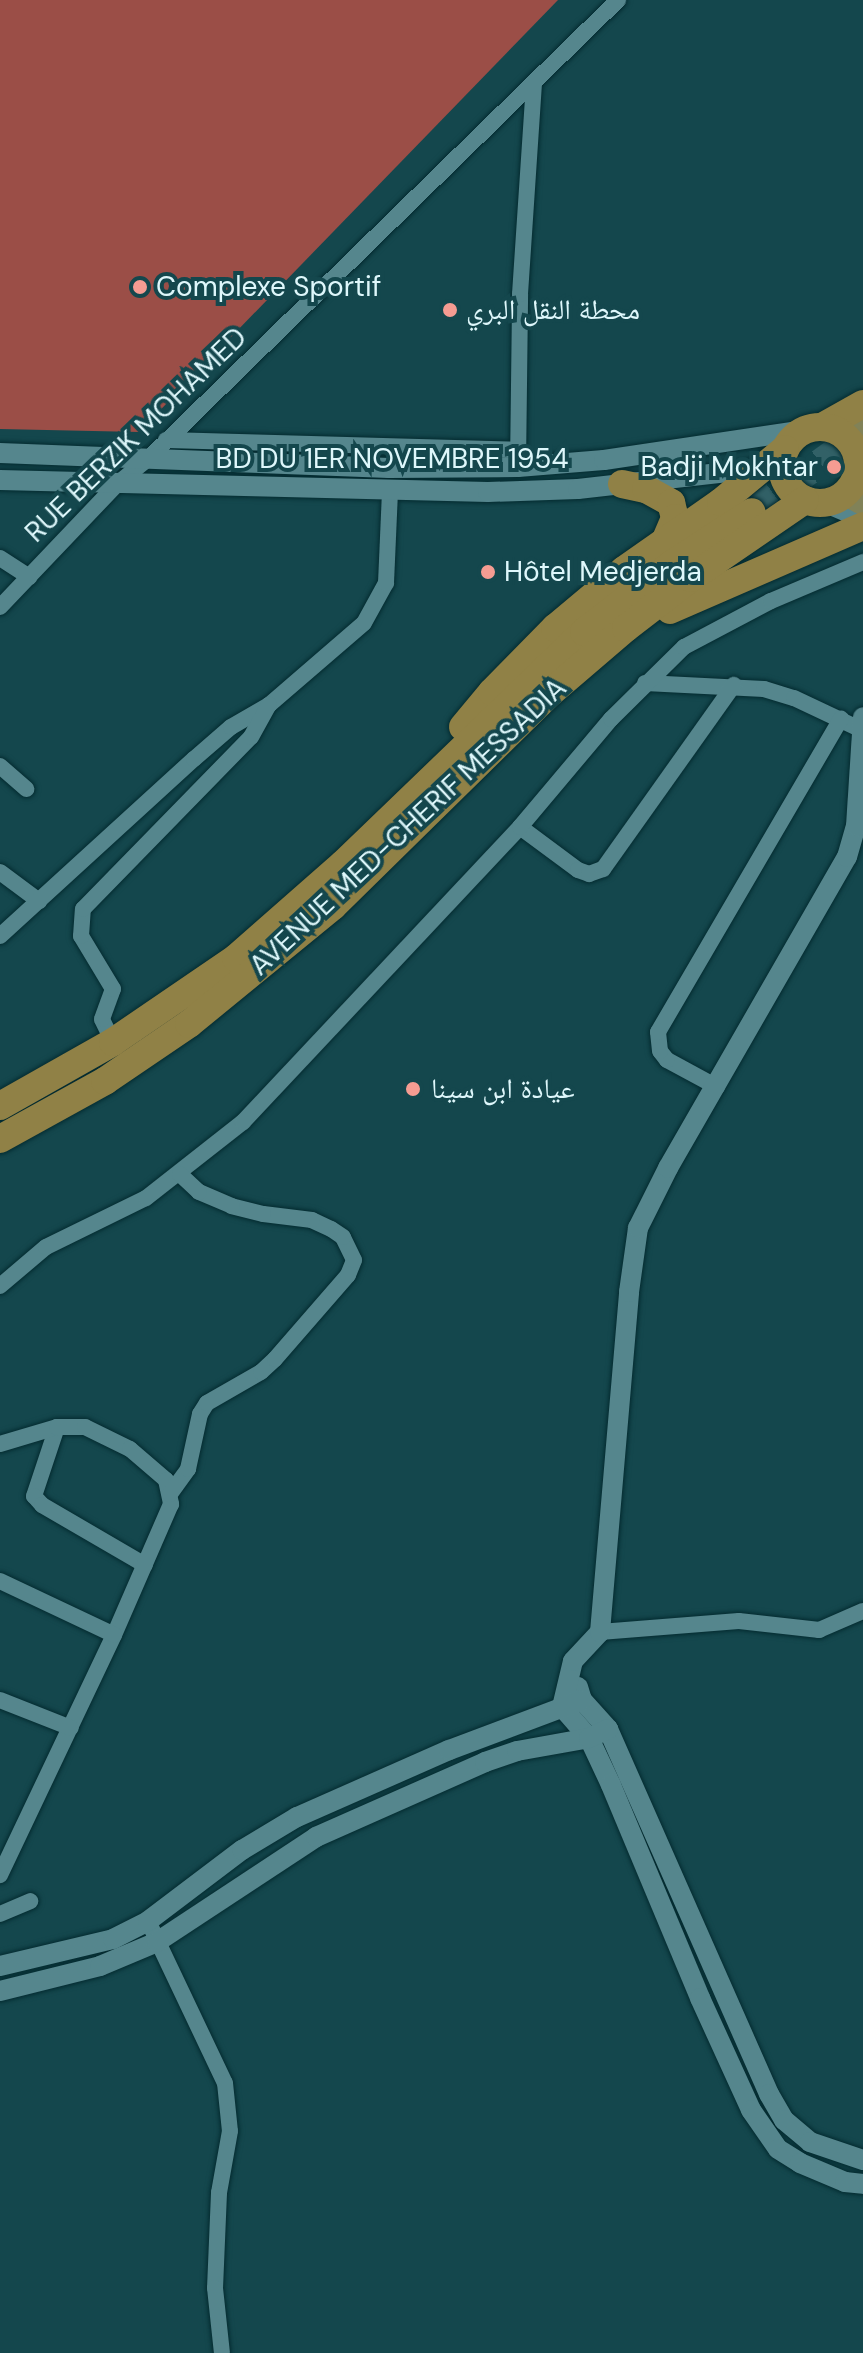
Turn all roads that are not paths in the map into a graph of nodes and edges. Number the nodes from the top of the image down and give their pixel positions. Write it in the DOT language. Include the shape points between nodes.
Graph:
graph roads {
  1 [pos="618,0"];
  2 [pos="534,84"];
  3 [pos="815,437"];
  4 [pos="166,440"];
  5 [pos="0,453"];
  6 [pos="518,458"];
  7 [pos="148,459"];
  8 [pos="860,461"];
  9 [pos="0,480"];
  10 [pos="117,484"];
  11 [pos="622,484"];
  12 [pos="390,492"];
  13 [pos="835,499"];
  14 [pos="752,512"];
  15 [pos="863,526"];
  16 [pos="665,541"];
  17 [pos="0,558"];
  18 [pos="863,562"];
  19 [pos="29,577"];
  20 [pos="0,607"];
  21 [pos="594,656"];
  22 [pos="645,683"];
  23 [pos="734,685"];
  24 [pos="863,701"];
  25 [pos="269,705"];
  26 [pos="841,719"];
  27 [pos="862,721"];
  28 [pos="0,766"];
  29 [pos="424,783"];
  30 [pos="26,789"];
  31 [pos="136,811"];
  32 [pos="520,827"];
  33 [pos="861,828"];
  34 [pos="157,831"];
  35 [pos="0,872"];
  36 [pos="39,901"];
  37 [pos="0,936"];
  38 [pos="113,1042"];
  39 [pos="717,1087"];
  40 [pos="0,1106"];
  41 [pos="0,1139"];
  42 [pos="180,1174"];
  43 [pos="0,1286"];
  44 [pos="57,1427"];
  45 [pos="0,1444"];
  46 [pos="170,1494"];
  47 [pos="145,1565"];
  48 [pos="0,1581"];
  49 [pos="863,1611"];
  50 [pos="600,1632"];
  51 [pos="114,1635"];
  52 [pos="573,1671"];
  53 [pos="0,1700"];
  54 [pos="582,1700"];
  55 [pos="562,1707"];
  56 [pos="71,1728"];
  57 [pos="608,1729"];
  58 [pos="589,1738"];
  59 [pos="0,1875"];
  60 [pos="30,1901"];
  61 [pos="0,1914"];
  62 [pos="148,1921"];
  63 [pos="157,1942"];
  64 [pos="0,1966"];
  65 [pos="0,1991"];
  66 [pos="863,2160"];
  67 [pos="863,2184"];
  68 [pos="222,2353"];
  1 -- 2 [label="street, RUE BERZIK MOHAMED"];
  2 -- 4 [label="street, RUE BERZIK MOHAMED"];
  2 -- 6 [label="street" via="520,294"];
  3 -- 6 [label="street" via="604,460"];
  3 -- 8 [label="highway" via="847,438"];
  3 -- 11 [label="street, BD DU 1ER NOVEMBRE 1954"];
  3 -- 13 [label="highway" via="786,482"];
  3 -- 16 [label="highway"];
  4 -- 6 [label="street"];
  4 -- 7 [label="street, RUE BERZIK MOHAMED"];
  5 -- 7 [label="street"];
  6 -- 7 [label="street" via="389,468"];
  7 -- 10 [label="street, RUE BERZIK MOHAMED"];
  8 -- 13 [label="highway" via="853,485"];
  9 -- 10 [label="street, BD DU 1ER NOVEMBRE 1954"];
  10 -- 12 [label="street, BD DU 1ER NOVEMBRE 1954"];
  10 -- 19 [label="street, RUE BERZIK MOHAMED"];
  11 -- 12 [label="street, BD DU 1ER NOVEMBRE 1954"];
  11 -- 16 [label="highway" via="646,489 671,503 675,518"];
  12 -- 25 [label="street" via="389,561 377,604 364,623"];
  13 -- 15 [label="street"];
  13 -- 21 [label="highway, AVENUE MED-CHERIF MESSADIA" via="663,598"];
  14 -- 29 [label="highway" via="672,564 584,632"];
  15 -- 21 [label="highway" via="703,593"];
  16 -- 29 [label="highway" via="555,628 492,692"];
  17 -- 19 [label="street"];
  18 -- 22 [label="street" via="771,601 684,647"];
  19 -- 20 [label="street, RUE BERZIK MOHAMED"];
  21 -- 41 [label="highway, AVENUE MED-CHERIF MESSADIA" via="333,906 268,961 105,1081"];
  22 -- 23 [label="street"];
  22 -- 32 [label="street"];
  23 -- 26 [label="street" via="794,698"];
  23 -- 32 [label="street" via="603,869 589,874 578,870"];
  24 -- 27 [label="street"];
  25 -- 31 [label="street" via="231,727"];
  25 -- 34 [label="street" via="251,737"];
  26 -- 27 [label="street"];
  26 -- 39 [label="street" via="658,1032 667,1060"];
  27 -- 33 [label="street"];
  28 -- 30 [label="street"];
  29 -- 38 [label="highway" via="298,906 236,958"];
  31 -- 34 [label="street"];
  31 -- 36 [label="street"];
  32 -- 42 [label="street" via="243,1122"];
  33 -- 39 [label="street"];
  34 -- 38 [label="street" via="80,917 81,936 113,989 102,1019"];
  35 -- 36 [label="street"];
  36 -- 37 [label="street"];
  38 -- 40 [label="highway"];
  39 -- 50 [label="street" via="638,1228"];
  42 -- 43 [label="street" via="146,1198 46,1247"];
  42 -- 46 [label="street" via="199,1192 232,1206 312,1220 331,1229 343,1237 354,1260 348,1275 275,1359 207,1403 188,1469"];
  44 -- 45 [label="street"];
  44 -- 46 [label="street" via="85,1427 130,1449 166,1480"];
  44 -- 47 [label="street" via="34,1496"];
  46 -- 47 [label="street" via="166,1518"];
  47 -- 51 [label="street"];
  48 -- 51 [label="street"];
  49 -- 50 [label="street" via="819,1630 739,1621"];
  50 -- 52 [label="street" via="573,1661"];
  51 -- 56 [label="street"];
  52 -- 54 [label="street"];
  52 -- 55 [label="street"];
  53 -- 56 [label="street"];
  54 -- 55 [label="street"];
  54 -- 57 [label="street"];
  55 -- 58 [label="street"];
  55 -- 62 [label="street" via="297,1817 242,1850"];
  56 -- 59 [label="street"];
  57 -- 58 [label="street"];
  57 -- 66 [label="street" via="784,2120 810,2142"];
  58 -- 63 [label="street" via="485,1762 316,1837"];
  58 -- 67 [label="street" via="751,2110 778,2149 845,2182"];
  60 -- 61 [label="street"];
  62 -- 63 [label="street"];
  62 -- 64 [label="street" via="113,1939"];
  63 -- 65 [label="street" via="100,1966"];
  63 -- 68 [label="street" via="225,2083 230,2131 219,2193 215,2288"];
}
